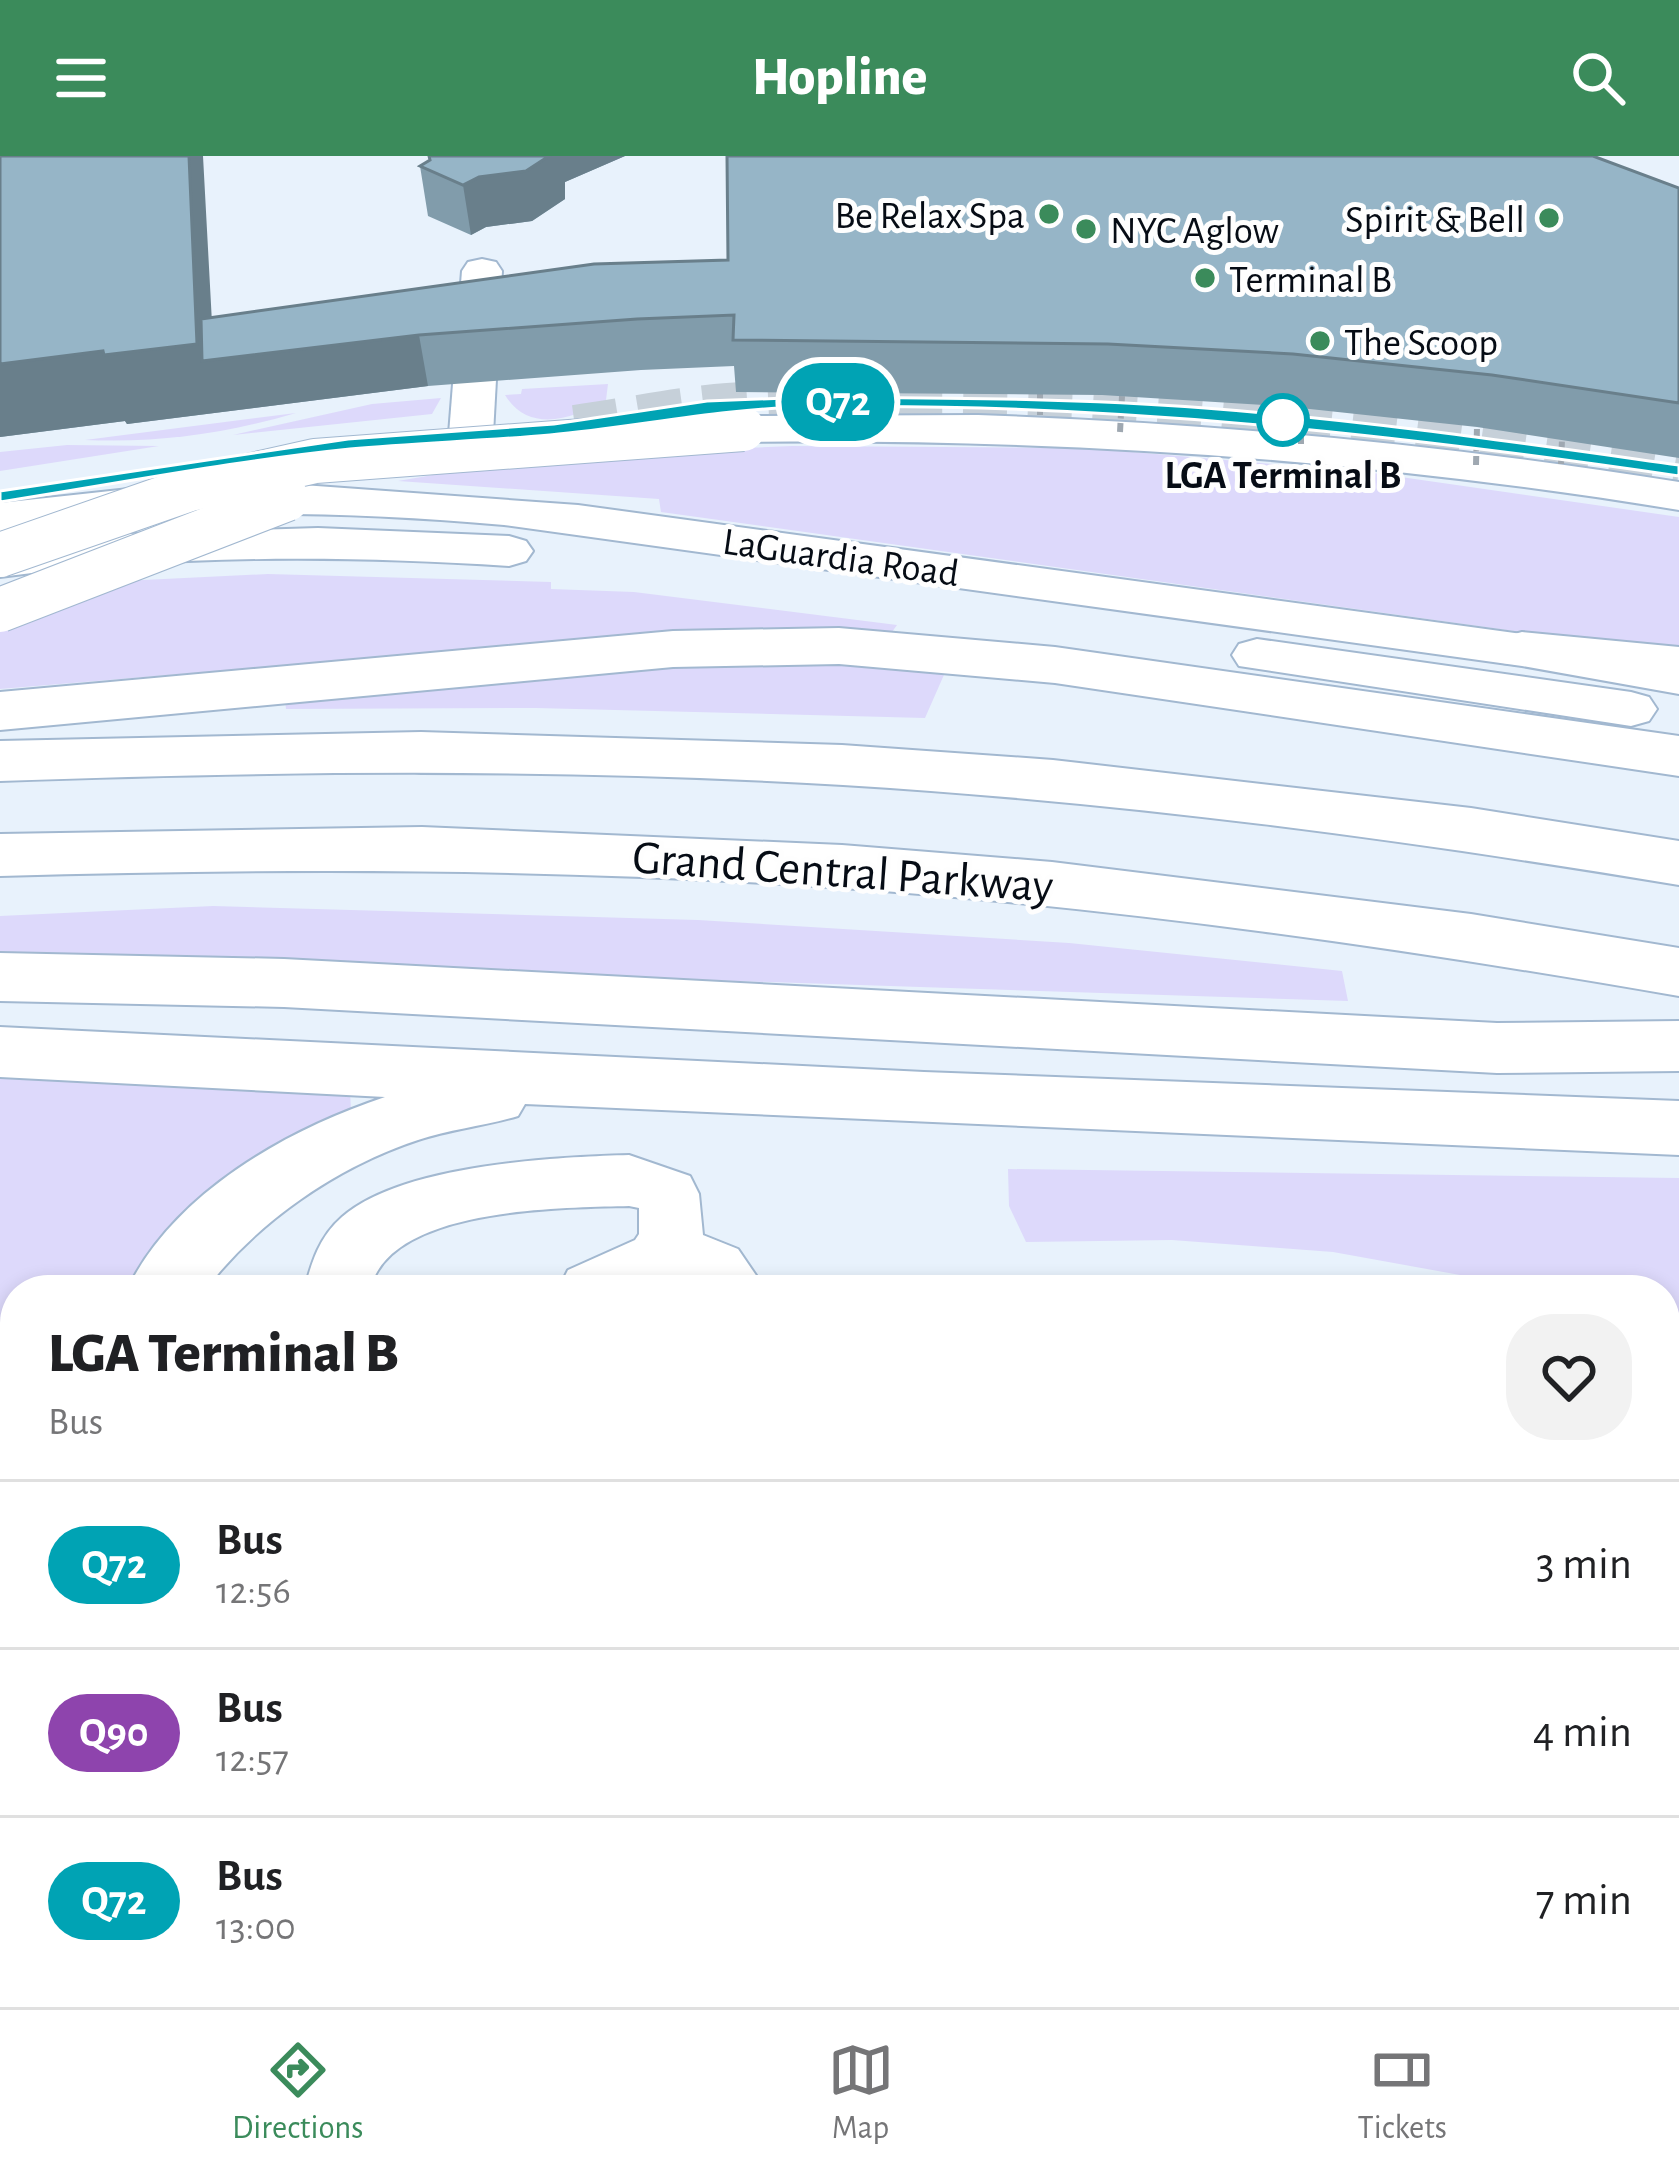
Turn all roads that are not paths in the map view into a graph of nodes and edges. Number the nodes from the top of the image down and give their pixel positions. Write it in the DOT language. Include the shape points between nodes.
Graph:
graph roads {
  1 [pos="482,271"];
  2 [pos="471,434"];
  3 [pos="207,464"];
  4 [pos="403,467"];
  5 [pos="0,496"];
  6 [pos="1679,496"];
  7 [pos="0,517"];
  8 [pos="0,558"];
  9 [pos="0,610"];
  10 [pos="1522,650"];
  11 [pos="1678,706"];
  12 [pos="0,711"];
  13 [pos="0,761"];
  14 [pos="0,856"];
  15 [pos="1679,863"];
  16 [pos="1679,972"];
  17 [pos="0,976"];
  18 [pos="1679,1046"];
  19 [pos="0,1052"];
  20 [pos="924,1098"];
  21 [pos="1679,1128"];
  22 [pos="259,1196"];
  23 [pos="669,1249"];
  24 [pos="175,1275"];
  25 [pos="207,1275"];
  26 [pos="338,1275"];
  27 [pos="630,1275"];
  28 [pos="721,1275"];
  1 -- 2 [label="street"];
  3 -- 5 [label="street"];
  4 -- 9 [label="street, bridge" via="251,512"];
  6 -- 8 [label="street, bridge" via="1477,446 1121,414 860,410 743,429 315,460 190,489"];
  7 -- 10 [label="street, LaGuardia Road" via="210,494 442,505"];
  8 -- 11 [label="street, LaGuardia Road" via="182,544 509,551"];
  10 -- 11 [label="highway"];
  11 -- 12 [label="highway" via="838,646 629,652"];
  13 -- 15 [label="highway, Grand Central Parkway" via="411,752 921,770 1265,800"];
  14 -- 16 [label="highway, Grand Central Parkway" via="399,850 890,868 1243,903"];
  17 -- 18 [label="highway" via="284,983 1569,1049"];
  19 -- 20 [label="highway"];
  20 -- 21 [label="highway"];
  20 -- 22 [label="highway" via="568,1091 471,1100 363,1133"];
  22 -- 24 [label="highway"];
  22 -- 25 [label="highway"];
  23 -- 26 [label="street" via="676,1227 668,1193 643,1182 492,1191 379,1223 339,1263"];
  23 -- 27 [label="street"];
  23 -- 28 [label="street"];
}
